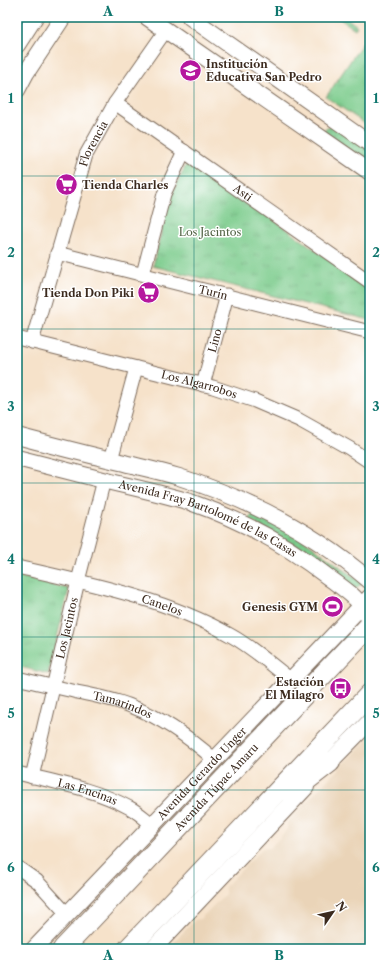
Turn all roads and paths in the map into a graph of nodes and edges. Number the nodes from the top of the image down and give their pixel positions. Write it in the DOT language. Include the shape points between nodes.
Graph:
graph roads {
  1 [pos="35,17"];
  2 [pos="64,17"];
  3 [pos="147,17"];
  4 [pos="190,17"];
  5 [pos="166,30"];
  6 [pos="19,37"];
  7 [pos="17,90"];
  8 [pos="115,103"];
  9 [pos="322,109"];
  10 [pos="308,129"];
  11 [pos="370,144"];
  12 [pos="184,151"];
  13 [pos="370,172"];
  14 [pos="57,253"];
  15 [pos="143,274"];
  16 [pos="370,282"];
  17 [pos="227,295"];
  18 [pos="370,332"];
  19 [pos="17,338"];
  20 [pos="32,342"];
  21 [pos="136,368"];
  22 [pos="202,385"];
  23 [pos="17,436"];
  24 [pos="17,458"];
  25 [pos="111,460"];
  26 [pos="370,462"];
  27 [pos="104,480"];
  28 [pos="242,501"];
  29 [pos="234,520"];
  30 [pos="17,566"];
  31 [pos="78,581"];
  32 [pos="370,581"];
  33 [pos="366,602"];
  34 [pos="370,624"];
  35 [pos="17,678"];
  36 [pos="291,680"];
  37 [pos="54,687"];
  38 [pos="370,694"];
  39 [pos="370,721"];
  40 [pos="215,760"];
  41 [pos="330,762"];
  42 [pos="17,773"];
  43 [pos="32,777"];
  44 [pos="152,824"];
  45 [pos="243,828"];
  46 [pos="17,867"];
  47 [pos="67,914"];
  48 [pos="34,949"];
  49 [pos="62,949"];
  50 [pos="128,949"];
  51 [pos="153,949"];
  1 -- 6 [label="street"];
  2 -- 7 [label="street"];
  3 -- 5 [label="street"];
  4 -- 9 [label="street"];
  5 -- 8 [label="street, Florencia"];
  5 -- 10 [label="street"];
  8 -- 12 [label="street, Asti"];
  8 -- 14 [label="street, Florencia" via="86,155"];
  9 -- 10 [label="street"];
  9 -- 11 [label="street"];
  10 -- 13 [label="street"];
  12 -- 15 [label="street" via="164,194"];
  12 -- 16 [label="street, Asti"];
  14 -- 15 [label="street, Turín"];
  14 -- 20 [label="street, Florencia"];
  15 -- 17 [label="street, Turín"];
  17 -- 18 [label="street, Turín"];
  17 -- 22 [label="street, Lino"];
  19 -- 20 [label="street, Los Algarrobos"];
  20 -- 21 [label="street, Los Algarrobos"];
  21 -- 22 [label="street, Los Algarrobos"];
  21 -- 25 [label="street"];
  22 -- 26 [label="street, Los Algarrobos" via="255,401 300,420"];
  23 -- 25 [label="street, Avenida Fray Bartolomé de las Casas"];
  24 -- 27 [label="street, Avenida Fray Bartolomé de las Casas"];
  25 -- 28 [label="street, Avenida Fray Bartolomé de las Casas" via="177,476"];
  27 -- 29 [label="street, Avenida Fray Bartolomé de las Casas" via="190,503"];
  27 -- 31 [label="street, Los Jacintos"];
  28 -- 29 [label="street"];
  28 -- 32 [label="street, Avenida Fray Bartolomé de las Casas" via="323,546"];
  29 -- 33 [label="street, Avenida Fray Bartolomé de las Casas" via="271,539"];
  30 -- 31 [label="street, Canelos"];
  31 -- 36 [label="street, Canelos" via="184,613 230,635"];
  31 -- 37 [label="street, Los Jacintos"];
  33 -- 34 [label="street, Avenida Fray Bartolomé de las Casas"];
  33 -- 36 [label="street, Avenida Gerardo Unger"];
  34 -- 49 [label="main road, Avenida Túpac Amaru"];
  35 -- 37 [label="street, Tamarindos"];
  36 -- 40 [label="street, Avenida Gerardo Unger"];
  37 -- 40 [label="street, Tamarindos" via="112,699 149,714 184,734"];
  37 -- 43 [label="street, Los Jacintos"];
  38 -- 45 [label="main road"];
  39 -- 41 [label="street"];
  40 -- 44 [label="street, Avenida Gerardo Unger"];
  41 -- 45 [label="main road"];
  41 -- 51 [label="street"];
  42 -- 43 [label="street, Las Encinas"];
  43 -- 44 [label="street, Las Encinas" via="96,793 130,808"];
  44 -- 47 [label="street, Avenida Gerardo Unger"];
  45 -- 50 [label="main road"];
  46 -- 47 [label="street" via="37,881"];
  47 -- 48 [label="street, Avenida Gerardo Unger"];
}
